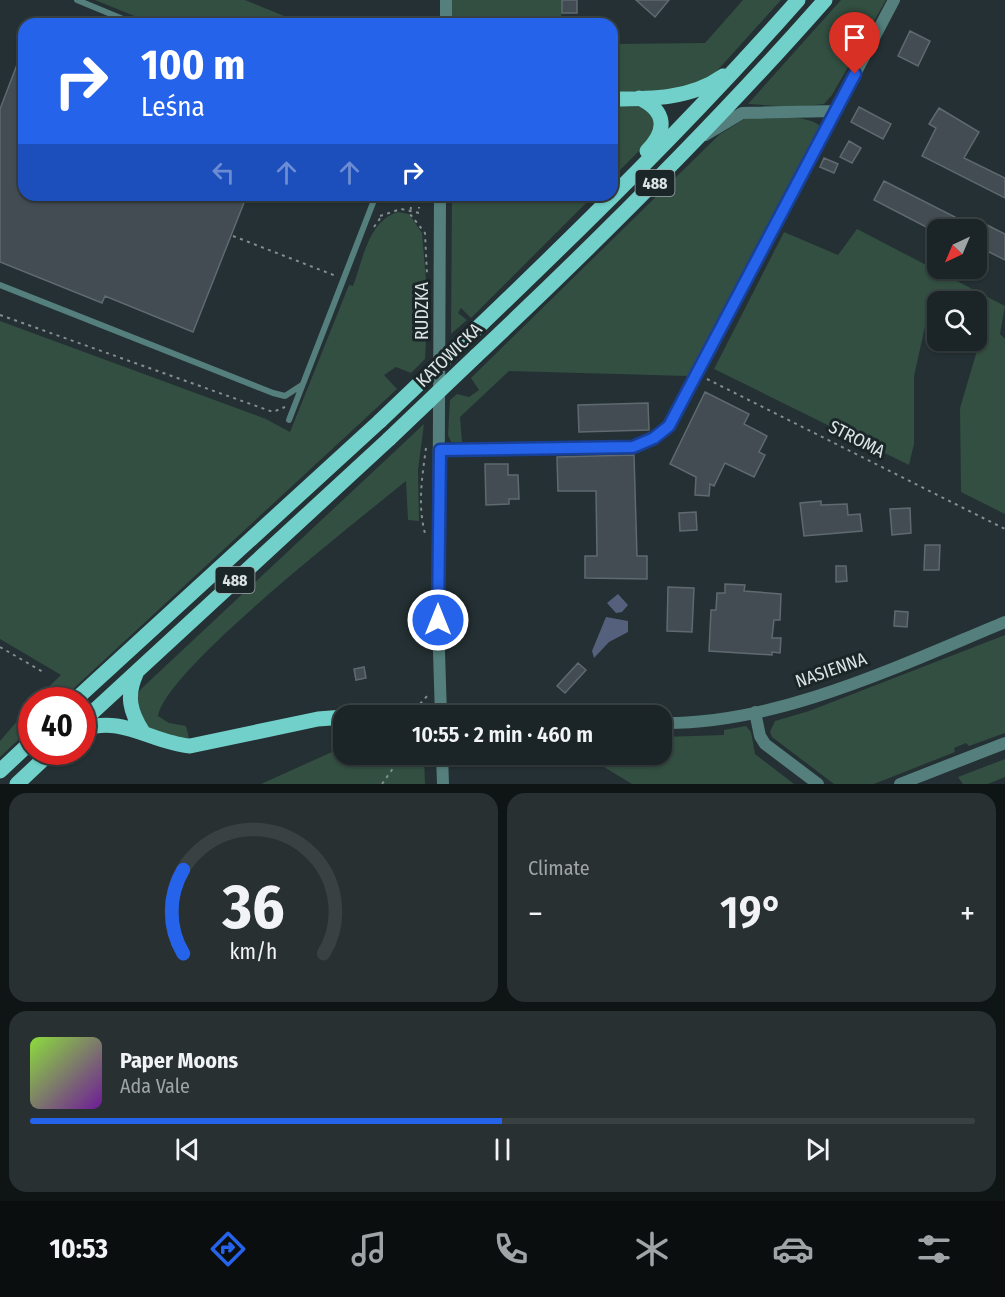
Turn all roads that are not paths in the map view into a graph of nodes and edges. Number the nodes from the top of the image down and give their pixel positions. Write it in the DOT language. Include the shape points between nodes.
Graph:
graph roads {
  1 [pos="77,0"];
  2 [pos="446,0"];
  3 [pos="798,0"];
  4 [pos="825,0"];
  5 [pos="894,0"];
  6 [pos="120,18"];
  7 [pos="446,18"];
  8 [pos="743,63"];
  9 [pos="639,98"];
  10 [pos="618,99"];
  11 [pos="835,111"];
  12 [pos="699,138"];
  13 [pos="618,180"];
  14 [pos="618,192"];
  15 [pos="376,201"];
  16 [pos="440,201"];
  17 [pos="597,201"];
  18 [pos="609,201"];
  19 [pos="0,285"];
  20 [pos="504,302"];
  21 [pos="302,385"];
  22 [pos="289,420"];
  23 [pos="440,450"];
  24 [pos="1005,622"];
  25 [pos="137,671"];
  26 [pos="89,687"];
  27 [pos="440,705"];
  28 [pos="96,709"];
  29 [pos="755,712"];
  30 [pos="333,718"];
  31 [pos="672,722"];
  32 [pos="96,726"];
  33 [pos="143,732"];
  34 [pos="1005,743"];
  35 [pos="18,754"];
  36 [pos="37,765"];
  37 [pos="442,765"];
  38 [pos="0,771"];
  39 [pos="17,784"];
  40 [pos="443,784"];
  41 [pos="818,784"];
  42 [pos="900,784"];
  1 -- 6 [label="lane"];
  2 -- 7 [label="street"];
  3 -- 8 [label="main road, KATOWICKA / 488"];
  4 -- 12 [label="main road, KATOWICKA / 488"];
  5 -- 11 [label="street"];
  8 -- 9 [label="main road" via="695,92"];
  8 -- 14 [label="main road, KATOWICKA / 488"];
  9 -- 10 [label="main road"];
  9 -- 13 [label="main road" via="660,115 659,136"];
  11 -- 12 [label="street" via="742,113"];
  11 -- 23 [label="street" via="669,426 633,447"];
  12 -- 25 [label="main road, KATOWICKA / 488, bridge" via="389,439"];
  15 -- 21 [label="lane"];
  16 -- 23 [label="street, RUDZKA"];
  17 -- 20 [label="main road"];
  18 -- 20 [label="main road, KATOWICKA / 488"];
  19 -- 21 [label="lane" via="273,393 285,396"];
  20 -- 26 [label="main road, KATOWICKA / 488, bridge"];
  21 -- 22 [label="lane"];
  23 -- 27 [label="street, RUDZKA"];
  24 -- 29 [label="street, NASIENNA" via="836,688"];
  25 -- 28 [label="main road, KATOWICKA / 488"];
  25 -- 33 [label="main road" via="129,701 132,716"];
  29 -- 31 [label="street, NASIENNA"];
  29 -- 41 [label="street" via="765,744"];
  30 -- 33 [label="main road" via="190,746 172,744"];
  32 -- 33 [label="main road" via="105,723"];
  34 -- 42 [label="street"];
  35 -- 38 [label="main road"];
  36 -- 39 [label="main road"];
  37 -- 40 [label="street"];
}
